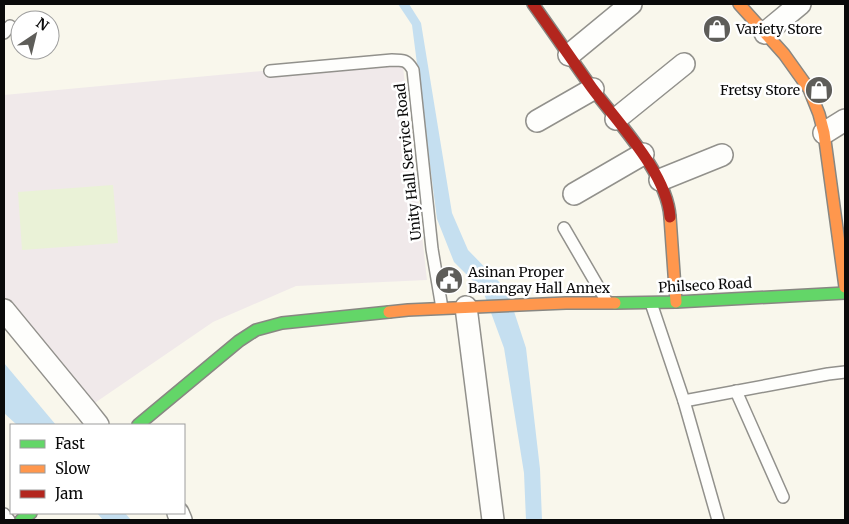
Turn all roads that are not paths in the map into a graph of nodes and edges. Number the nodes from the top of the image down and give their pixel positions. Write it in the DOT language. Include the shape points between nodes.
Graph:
graph roads {
  1 [pos="533,4"];
  2 [pos="631,4"];
  3 [pos="739,4"];
  4 [pos="800,4"];
  5 [pos="765,33"];
  6 [pos="568,55"];
  7 [pos="684,64"];
  8 [pos="270,71"];
  9 [pos="593,89"];
  10 [pos="616,119"];
  11 [pos="845,120"];
  12 [pos="537,121"];
  13 [pos="824,133"];
  14 [pos="643,154"];
  15 [pos="722,156"];
  16 [pos="660,180"];
  17 [pos="574,194"];
  18 [pos="564,228"];
  19 [pos="845,287"];
  20 [pos="845,293"];
  21 [pos="676,302"];
  22 [pos="650,303"];
  23 [pos="608,304"];
  24 [pos="475,307"];
  25 [pos="442,308"];
  26 [pos="4,310"];
  27 [pos="845,372"];
  28 [pos="736,391"];
  29 [pos="684,401"];
  30 [pos="145,423"];
  31 [pos="97,424"];
  32 [pos="783,497"];
  33 [pos="4,514"];
  34 [pos="9,520"];
  35 [pos="493,520"];
  36 [pos="718,520"];
  1 -- 6 [label="street"];
  2 -- 6 [label="street"];
  3 -- 5 [label="street"];
  4 -- 5 [label="street"];
  5 -- 13 [label="street" via="808,89"];
  6 -- 9 [label="street"];
  7 -- 10 [label="street"];
  8 -- 25 [label="lane, Unity Hall Service Road" via="392,60 409,63 413,70 432,249"];
  9 -- 10 [label="street"];
  9 -- 12 [label="street"];
  10 -- 14 [label="street"];
  11 -- 13 [label="street"];
  13 -- 19 [label="street"];
  14 -- 16 [label="street"];
  14 -- 17 [label="street"];
  15 -- 16 [label="street"];
  16 -- 21 [label="street" via="670,211"];
  18 -- 23 [label="lane"];
  20 -- 21 [label="street, Philseco Road"];
  21 -- 22 [label="street, Philseco Road"];
  22 -- 23 [label="street, Philseco Road"];
  22 -- 29 [label="lane"];
  23 -- 24 [label="street, Philseco Road"];
  24 -- 25 [label="street, Philseco Road"];
  24 -- 35 [label="street"];
  25 -- 30 [label="street, Philseco Road" via="282,323 256,330 227,351"];
  26 -- 31 [label="street"];
  27 -- 28 [label="lane"];
  28 -- 29 [label="lane"];
  28 -- 32 [label="lane"];
  29 -- 36 [label="lane"];
  33 -- 34 [label="lane"];
}
